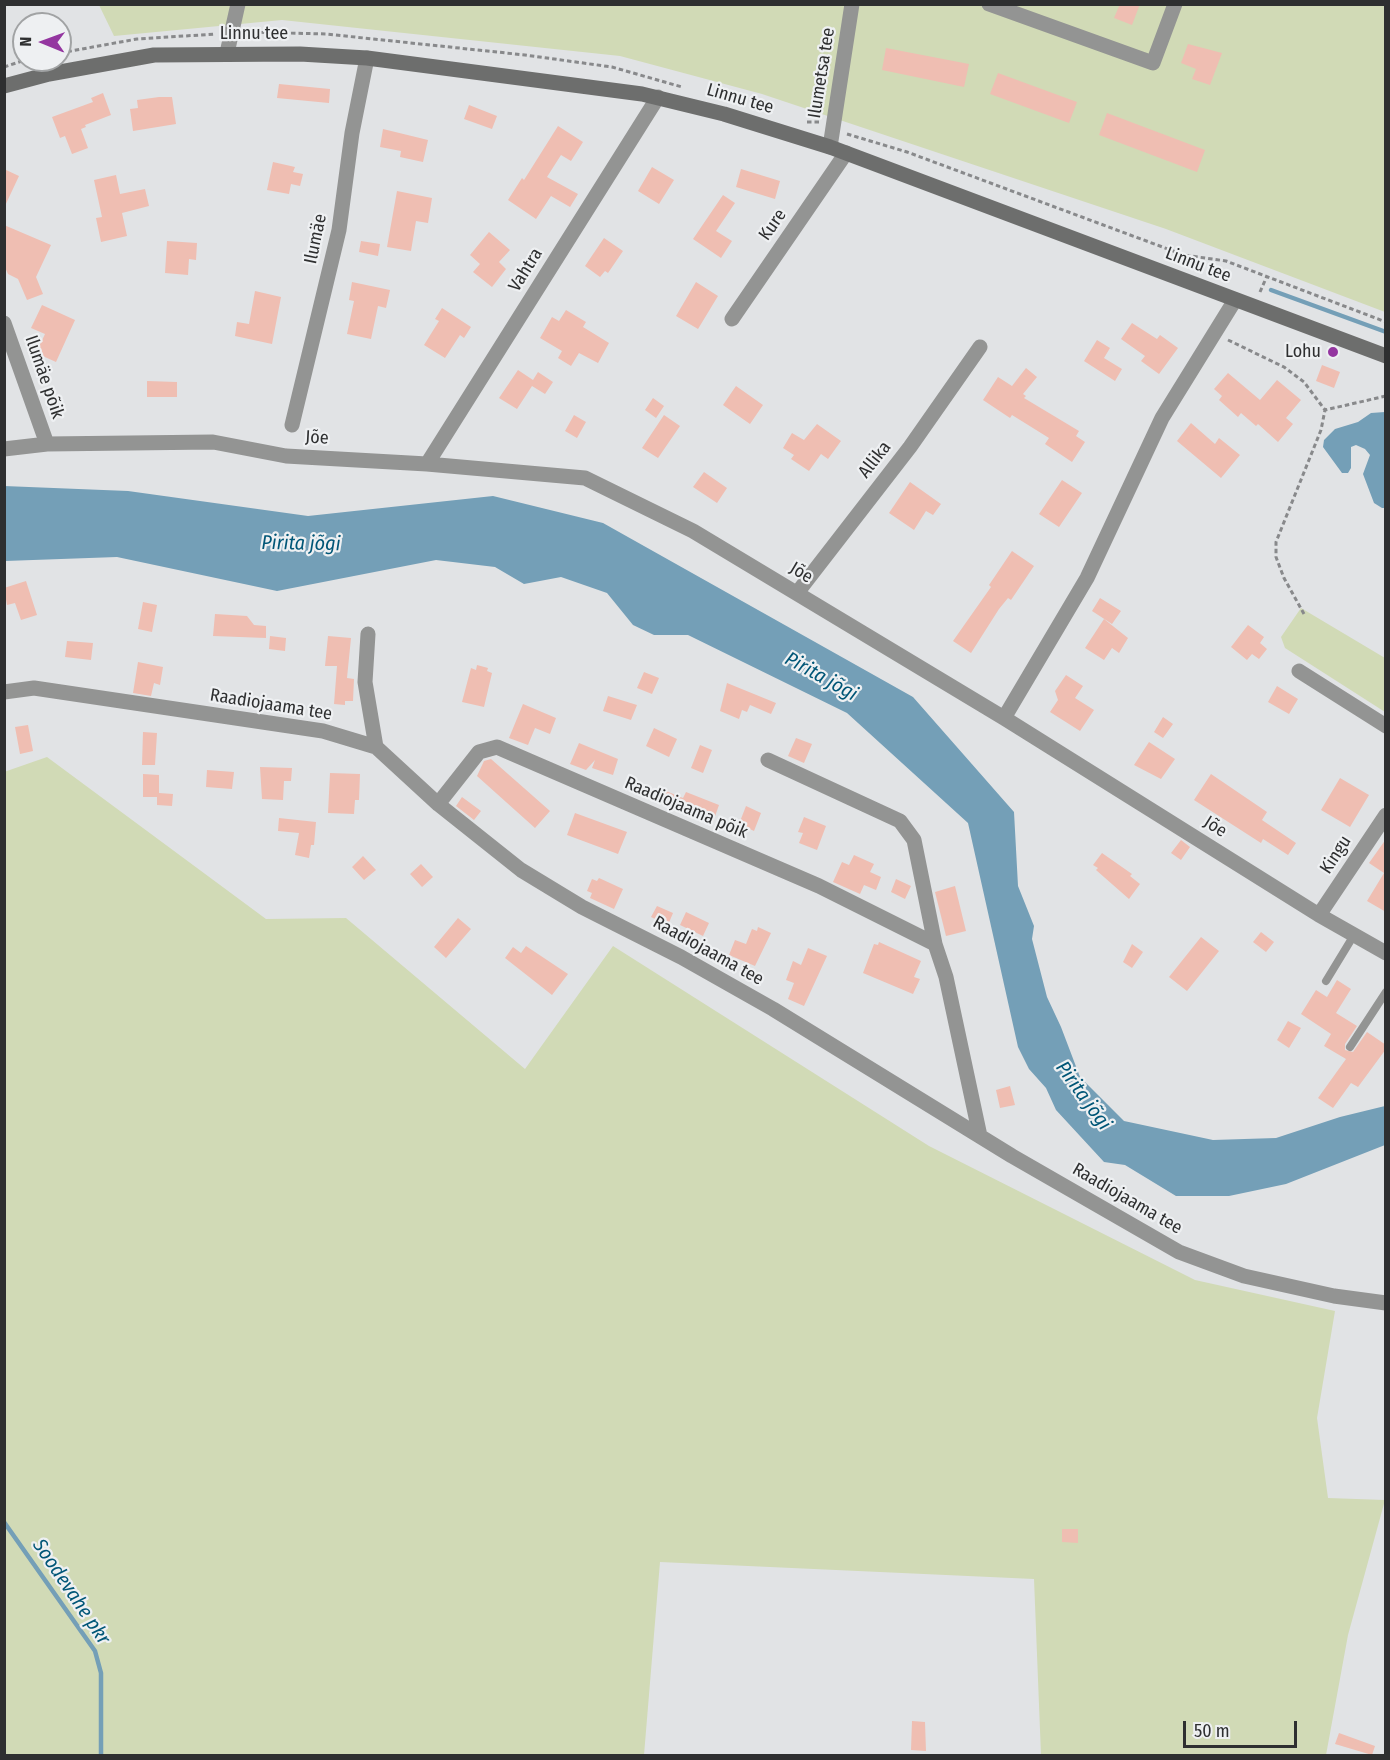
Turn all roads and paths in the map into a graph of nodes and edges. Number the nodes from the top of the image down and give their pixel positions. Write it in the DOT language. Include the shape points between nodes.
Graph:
graph roads {
  1 [pos="237,4"];
  2 [pos="852,4"];
  3 [pos="989,4"];
  4 [pos="1175,4"];
  5 [pos="227,53"];
  6 [pos="367,58"];
  7 [pos="4,86"];
  8 [pos="658,97"];
  9 [pos="830,147"];
  10 [pos="846,153"];
  11 [pos="1235,300"];
  12 [pos="732,319"];
  13 [pos="4,323"];
  14 [pos="1214,333"];
  15 [pos="980,347"];
  16 [pos="1386,356"];
  17 [pos="1386,396"];
  18 [pos="1325,410"];
  19 [pos="292,426"];
  20 [pos="47,444"];
  21 [pos="4,449"];
  22 [pos="426,464"];
  23 [pos="796,593"];
  24 [pos="1304,614"];
  25 [pos="368,634"];
  26 [pos="1299,671"];
  27 [pos="4,692"];
  28 [pos="1004,718"];
  29 [pos="1386,726"];
  30 [pos="376,747"];
  31 [pos="768,760"];
  32 [pos="438,804"];
  33 [pos="1386,815"];
  34 [pos="1320,915"];
  35 [pos="1354,935"];
  36 [pos="936,944"];
  37 [pos="1386,953"];
  38 [pos="1326,981"];
  39 [pos="1386,992"];
  40 [pos="1350,1047"];
  41 [pos="980,1136"];
  42 [pos="1386,1303"];
  1 -- 5 [label="street"];
  2 -- 9 [label="street, Ilumetsa tee"];
  3 -- 4 [label="street" via="1153,63"];
  5 -- 6 [label="street, Linnu tee"];
  5 -- 7 [label="street, Linnu tee" via="154,55"];
  6 -- 8 [label="street, Linnu tee"];
  6 -- 19 [label="street, Ilumäe" via="339,230"];
  8 -- 9 [label="street, Linnu tee"];
  8 -- 22 [label="street, Vahtra"];
  9 -- 10 [label="street, Linnu tee"];
  10 -- 11 [label="street, Linnu tee"];
  10 -- 12 [label="street, Kure"];
  11 -- 14 [label="street"];
  11 -- 16 [label="street, Linnu tee"];
  13 -- 20 [label="street, Ilumäe põik"];
  14 -- 18 [label="path" via="1284,367 1304,382"];
  14 -- 28 [label="street" via="1162,418 1087,578"];
  15 -- 23 [label="street, Allika" via="910,447"];
  17 -- 18 [label="path"];
  18 -- 24 [label="path" via="1321,430 1275,542 1284,578"];
  20 -- 21 [label="street, Jõe"];
  20 -- 22 [label="street, Jõe" via="213,442 286,456"];
  22 -- 23 [label="street, Jõe" via="585,478 693,531"];
  23 -- 28 [label="street, Jõe"];
  25 -- 30 [label="street" via="365,682"];
  26 -- 29 [label="street"];
  27 -- 30 [label="street, Raadiojaama tee" via="34,688 323,731"];
  28 -- 34 [label="street, Jõe"];
  30 -- 32 [label="street, Raadiojaama tee"];
  31 -- 36 [label="street" via="900,821 914,840"];
  32 -- 36 [label="street, Raadiojaama põik" via="479,752 497,747 819,886"];
  32 -- 41 [label="street, Raadiojaama tee" via="521,870 773,1009"];
  33 -- 34 [label="street, Kingu"];
  34 -- 35 [label="street, Jõe"];
  35 -- 37 [label="street, Jõe"];
  35 -- 38 [label="lane"];
  36 -- 41 [label="street"];
  39 -- 40 [label="lane"];
  41 -- 42 [label="street, Raadiojaama tee" via="1179,1252 1244,1276"];
}
